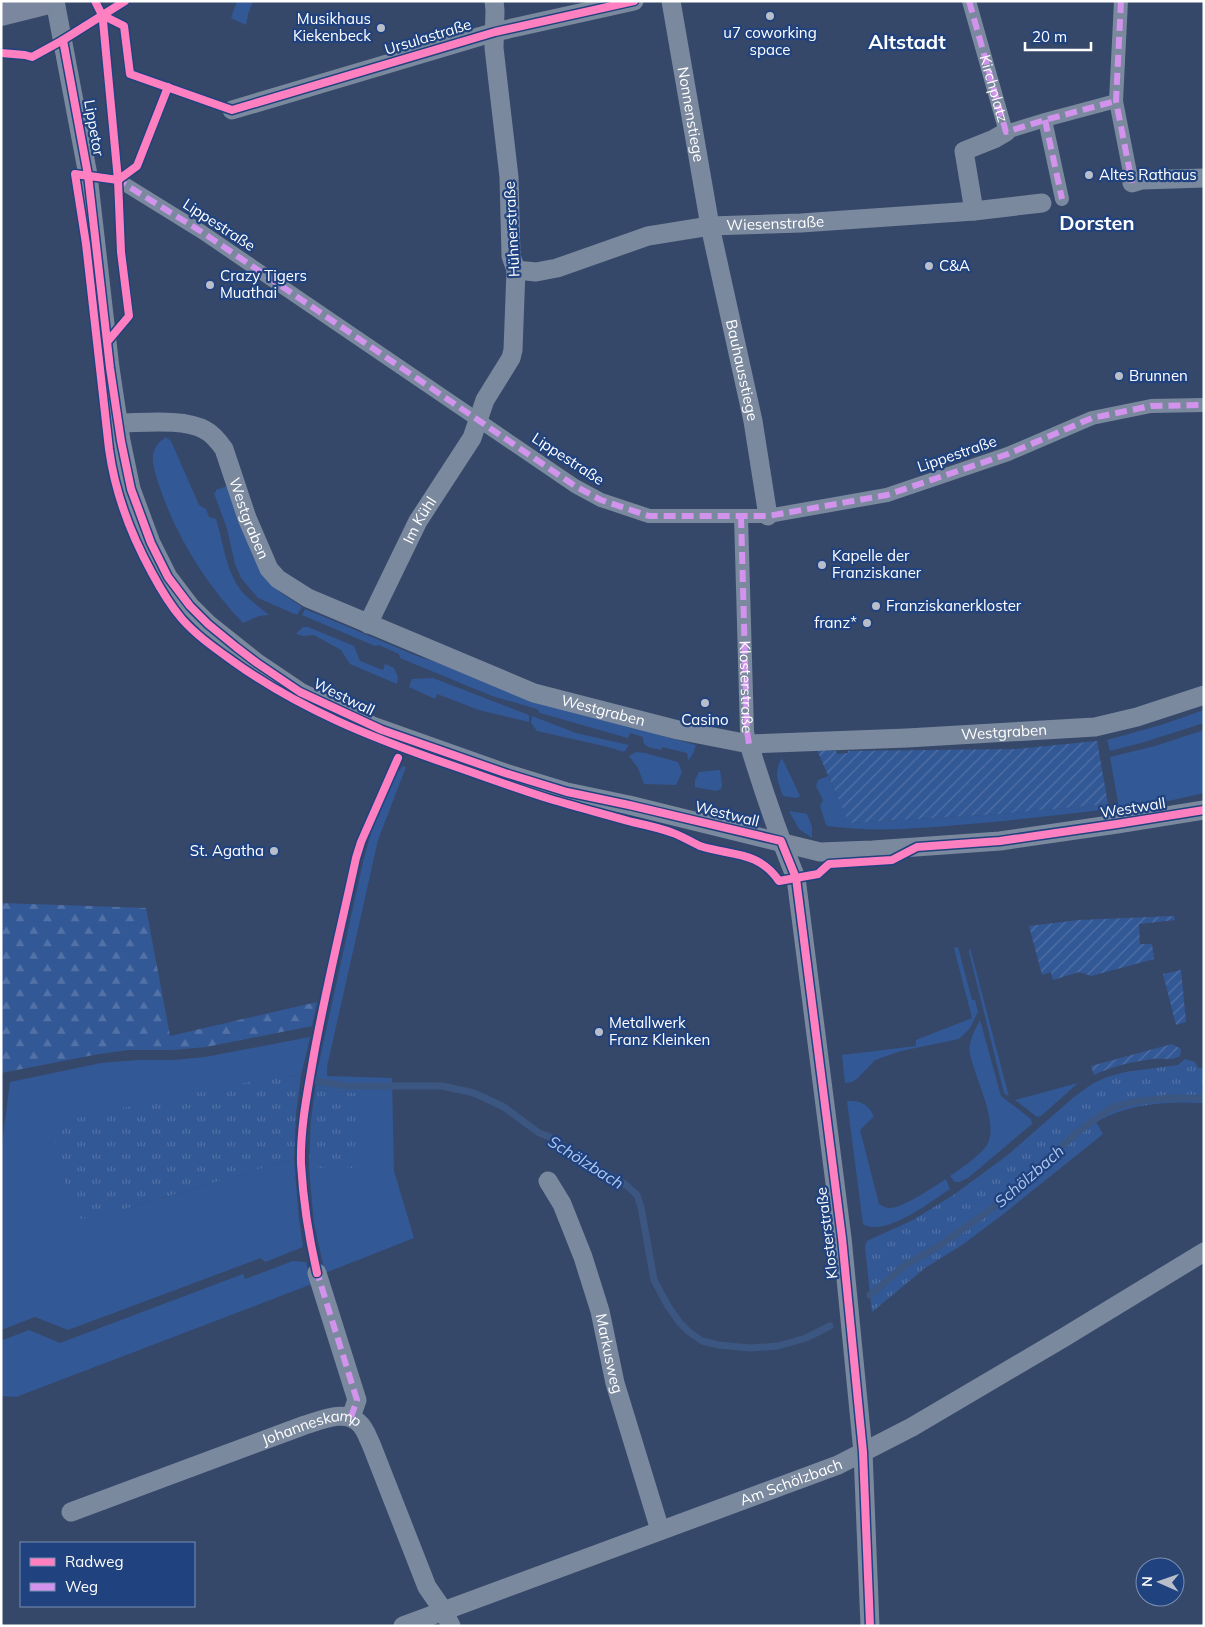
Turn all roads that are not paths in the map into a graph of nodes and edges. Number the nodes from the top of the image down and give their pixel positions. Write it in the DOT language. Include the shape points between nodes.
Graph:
graph roads {
  1 [pos="45,1"];
  2 [pos="56,1"];
  3 [pos="494,1"];
  4 [pos="634,1"];
  5 [pos="671,1"];
  6 [pos="969,1"];
  7 [pos="1121,1"];
  8 [pos="1,12"];
  9 [pos="495,32"];
  10 [pos="1116,101"];
  11 [pos="232,110"];
  12 [pos="1045,120"];
  13 [pos="1006,132"];
  14 [pos="1204,178"];
  15 [pos="118,180"];
  16 [pos="1132,183"];
  17 [pos="1062,199"];
  18 [pos="1042,203"];
  19 [pos="974,210"];
  20 [pos="710,226"];
  21 [pos="516,270"];
  22 [pos="108,341"];
  23 [pos="1204,405"];
  24 [pos="479,420"];
  25 [pos="118,423"];
  26 [pos="741,516"];
  27 [pos="768,516"];
  28 [pos="368,624"];
  29 [pos="1204,695"];
  30 [pos="749,744"];
  31 [pos="1204,810"];
  32 [pos="780,841"];
  33 [pos="548,1181"];
  34 [pos="1204,1252"];
  35 [pos="317,1272"];
  36 [pos="351,1417"];
  37 [pos="863,1452"];
  38 [pos="72,1512"];
  39 [pos="660,1530"];
  40 [pos="447,1618"];
  41 [pos="403,1626"];
  42 [pos="870,1626"];
  1 -- 8 [label="main road"];
  2 -- 22 [label="street, Lippetor" via="88,175"];
  3 -- 9 [label="street, Hühnerstraße"];
  4 -- 9 [label="street, Ursulastraße"];
  5 -- 20 [label="street, Nonnenstiege"];
  6 -- 13 [label="street, Kirchplatz"];
  7 -- 10 [label="street"];
  9 -- 11 [label="street, Ursulastraße"];
  9 -- 21 [label="street, Hühnerstraße" via="494,48 509,177 511,256"];
  10 -- 12 [label="street"];
  10 -- 16 [label="street"];
  12 -- 13 [label="street"];
  12 -- 17 [label="street"];
  13 -- 19 [label="street, Kirchplatz" via="964,151"];
  14 -- 16 [label="street"];
  15 -- 24 [label="street, Lippestraße" via="202,232"];
  18 -- 19 [label="street, Wiesenstraße"];
  19 -- 20 [label="street, Wiesenstraße" via="801,223"];
  20 -- 21 [label="street, Wiesenstraße" via="648,236 557,268 536,272"];
  20 -- 27 [label="street, Bauhausstiege" via="753,421"];
  21 -- 24 [label="street, Hühnerstraße" via="513,350 485,400"];
  22 -- 25 [label="street, Westwall"];
  23 -- 27 [label="street, Lippestraße" via="1151,406 1092,418 1008,454 887,495"];
  24 -- 26 [label="street, Lippestraße" via="575,486 601,500 649,516"];
  24 -- 28 [label="street, Im Kühl" via="472,438 418,521"];
  25 -- 28 [label="street, Westgraben" via="191,424 218,440 269,569 278,579 308,598"];
  25 -- 32 [label="street, Westwall" via="131,489 145,530 168,577 208,624 257,664 300,692 391,734 505,773 567,792"];
  26 -- 27 [label="street, Lippestraße"];
  26 -- 30 [label="street, Klosterstraße"];
  28 -- 30 [label="street, Westgraben" via="534,694"];
  29 -- 30 [label="street, Westgraben" via="1095,727"];
  30 -- 32 [label="street, Klosterstraße"];
  31 -- 32 [label="street, Westwall" via="1000,841 820,852"];
  32 -- 37 [label="street, Klosterstraße" via="796,878 842,1238"];
  33 -- 39 [label="street, Markusweg" via="562,1204 583,1257 600,1311 615,1383"];
  34 -- 37 [label="street, Am Schölzbach" via="912,1427"];
  35 -- 36 [label="street" via="356,1400"];
  36 -- 38 [label="street, Johanneskamp" via="332,1417 305,1425"];
  36 -- 40 [label="street, Johanneskamp" via="360,1423 371,1444 427,1587"];
  37 -- 39 [label="street, Am Schölzbach" via="838,1465"];
  37 -- 42 [label="street, Klosterstraße"];
  39 -- 40 [label="street, Am Schölzbach"];
  40 -- 41 [label="street, Am Schölzbach"];
}
